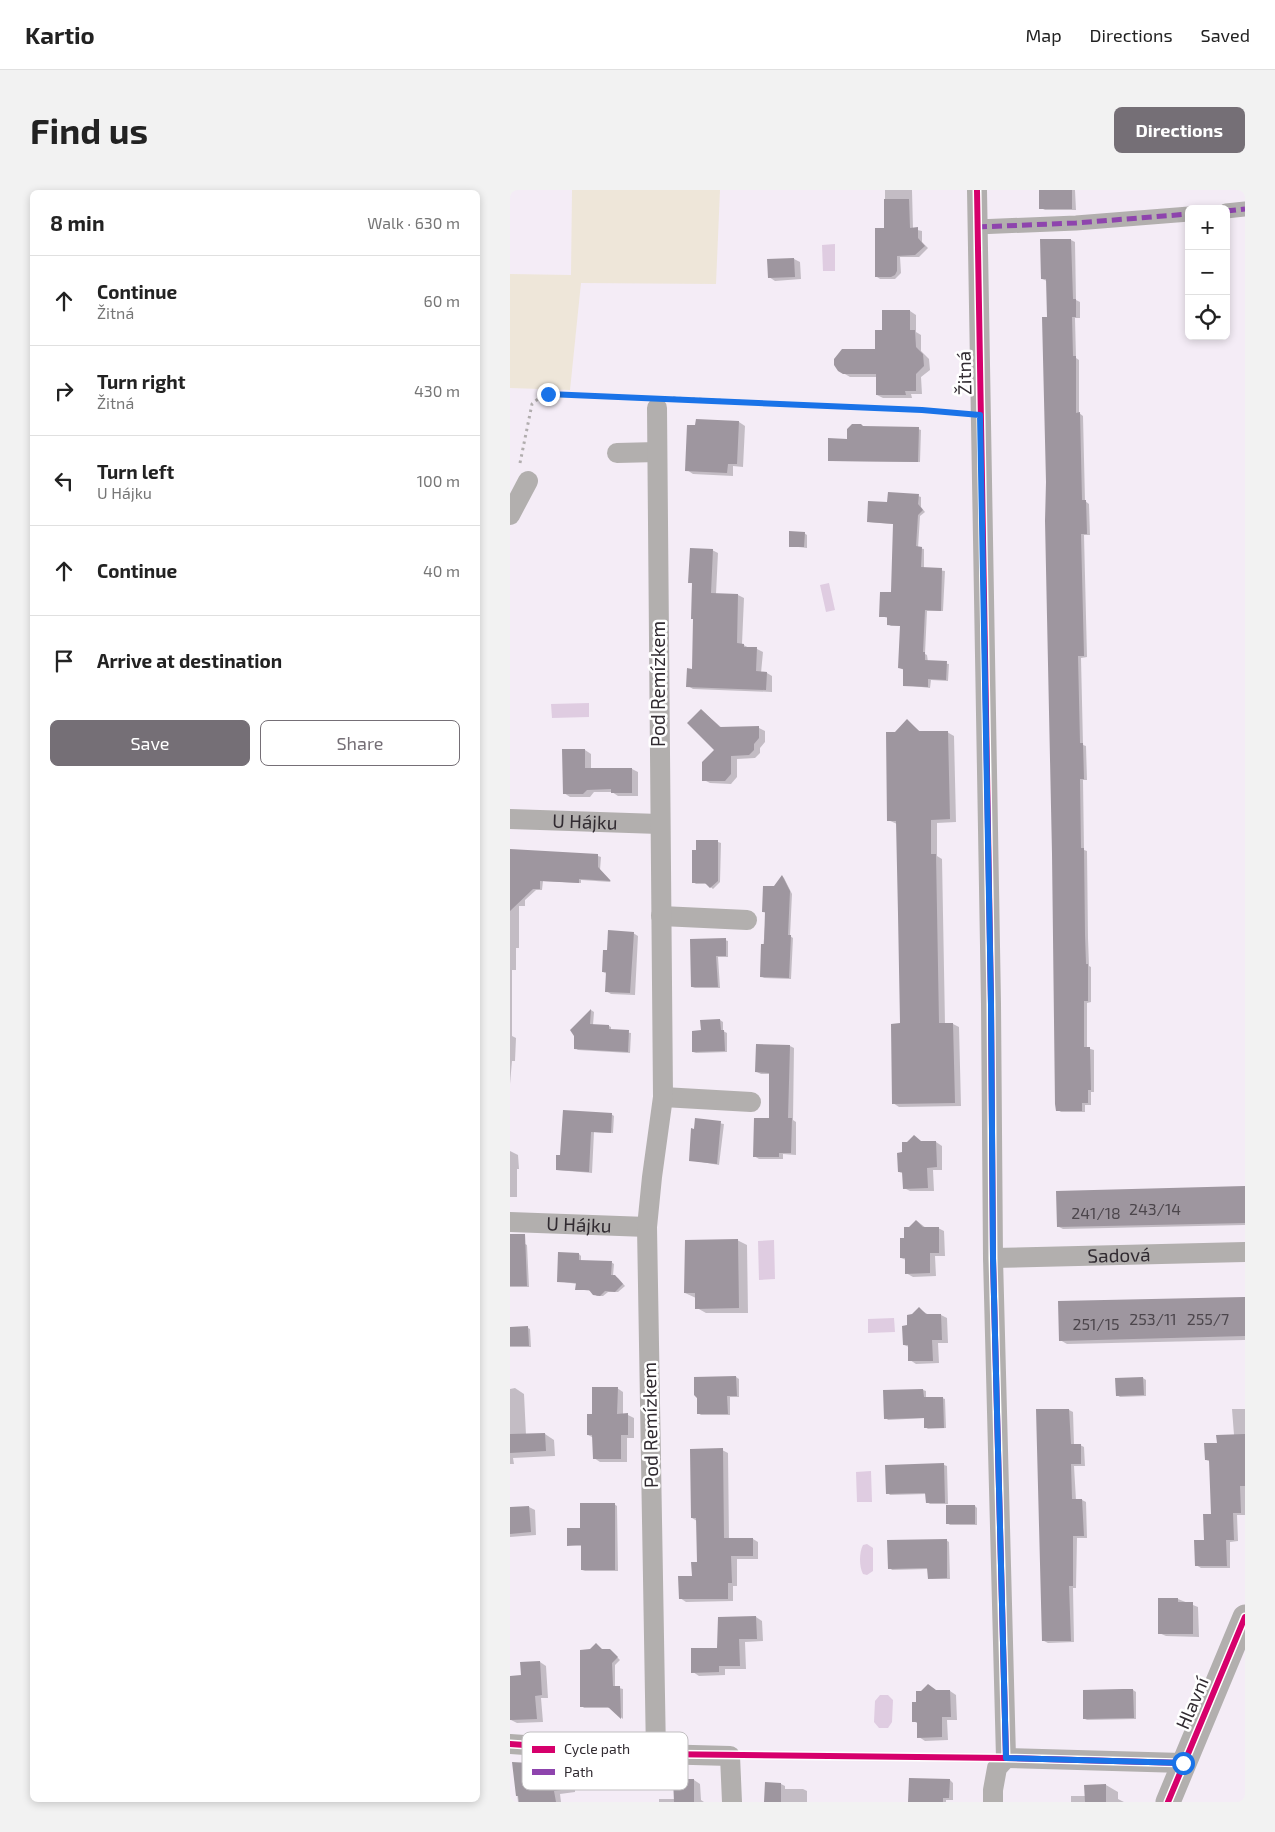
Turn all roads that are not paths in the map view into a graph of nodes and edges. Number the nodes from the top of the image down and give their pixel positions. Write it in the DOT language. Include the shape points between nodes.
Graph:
graph roads {
  1 [pos="977,190"];
  2 [pos="1245,209"];
  3 [pos="1230,211"];
  4 [pos="1185,214"];
  5 [pos="977,227"];
  6 [pos="659,401"];
  7 [pos="657,452"];
  8 [pos="617,453"];
  9 [pos="528,481"];
  10 [pos="510,515"];
  11 [pos="510,819"];
  12 [pos="659,824"];
  13 [pos="661,916"];
  14 [pos="747,920"];
  15 [pos="663,1097"];
  16 [pos="751,1102"];
  17 [pos="510,1222"];
  18 [pos="647,1227"];
  19 [pos="1245,1252"];
  20 [pos="993,1258"];
  21 [pos="1245,1616"];
  22 [pos="656,1732"];
  23 [pos="688,1755"];
  24 [pos="1006,1758"];
  25 [pos="1183,1763"];
  26 [pos="732,1802"];
  27 [pos="993,1802"];
  28 [pos="1168,1802"];
  1 -- 5 [label="street, Žitná"];
  2 -- 3 [label="street"];
  4 -- 5 [label="street"];
  5 -- 20 [label="street, Žitná"];
  6 -- 7 [label="street, Pod Remízkem"];
  7 -- 8 [label="street"];
  7 -- 12 [label="street, Pod Remízkem"];
  9 -- 10 [label="street"];
  11 -- 12 [label="street, U Hájku"];
  12 -- 13 [label="street, Pod Remízkem"];
  13 -- 14 [label="street"];
  13 -- 15 [label="street, Pod Remízkem"];
  15 -- 16 [label="street"];
  15 -- 18 [label="street, Pod Remízkem"];
  17 -- 18 [label="street, U Hájku"];
  18 -- 22 [label="street, Pod Remízkem"];
  19 -- 20 [label="street, Sadová"];
  20 -- 24 [label="street, Žitná"];
  21 -- 25 [label="street, Hlavní"];
  23 -- 26 [label="street" via="730,1756"];
  24 -- 25 [label="street"];
  24 -- 27 [label="street" via="997,1768"];
  25 -- 28 [label="street, Hlavní"];
}
